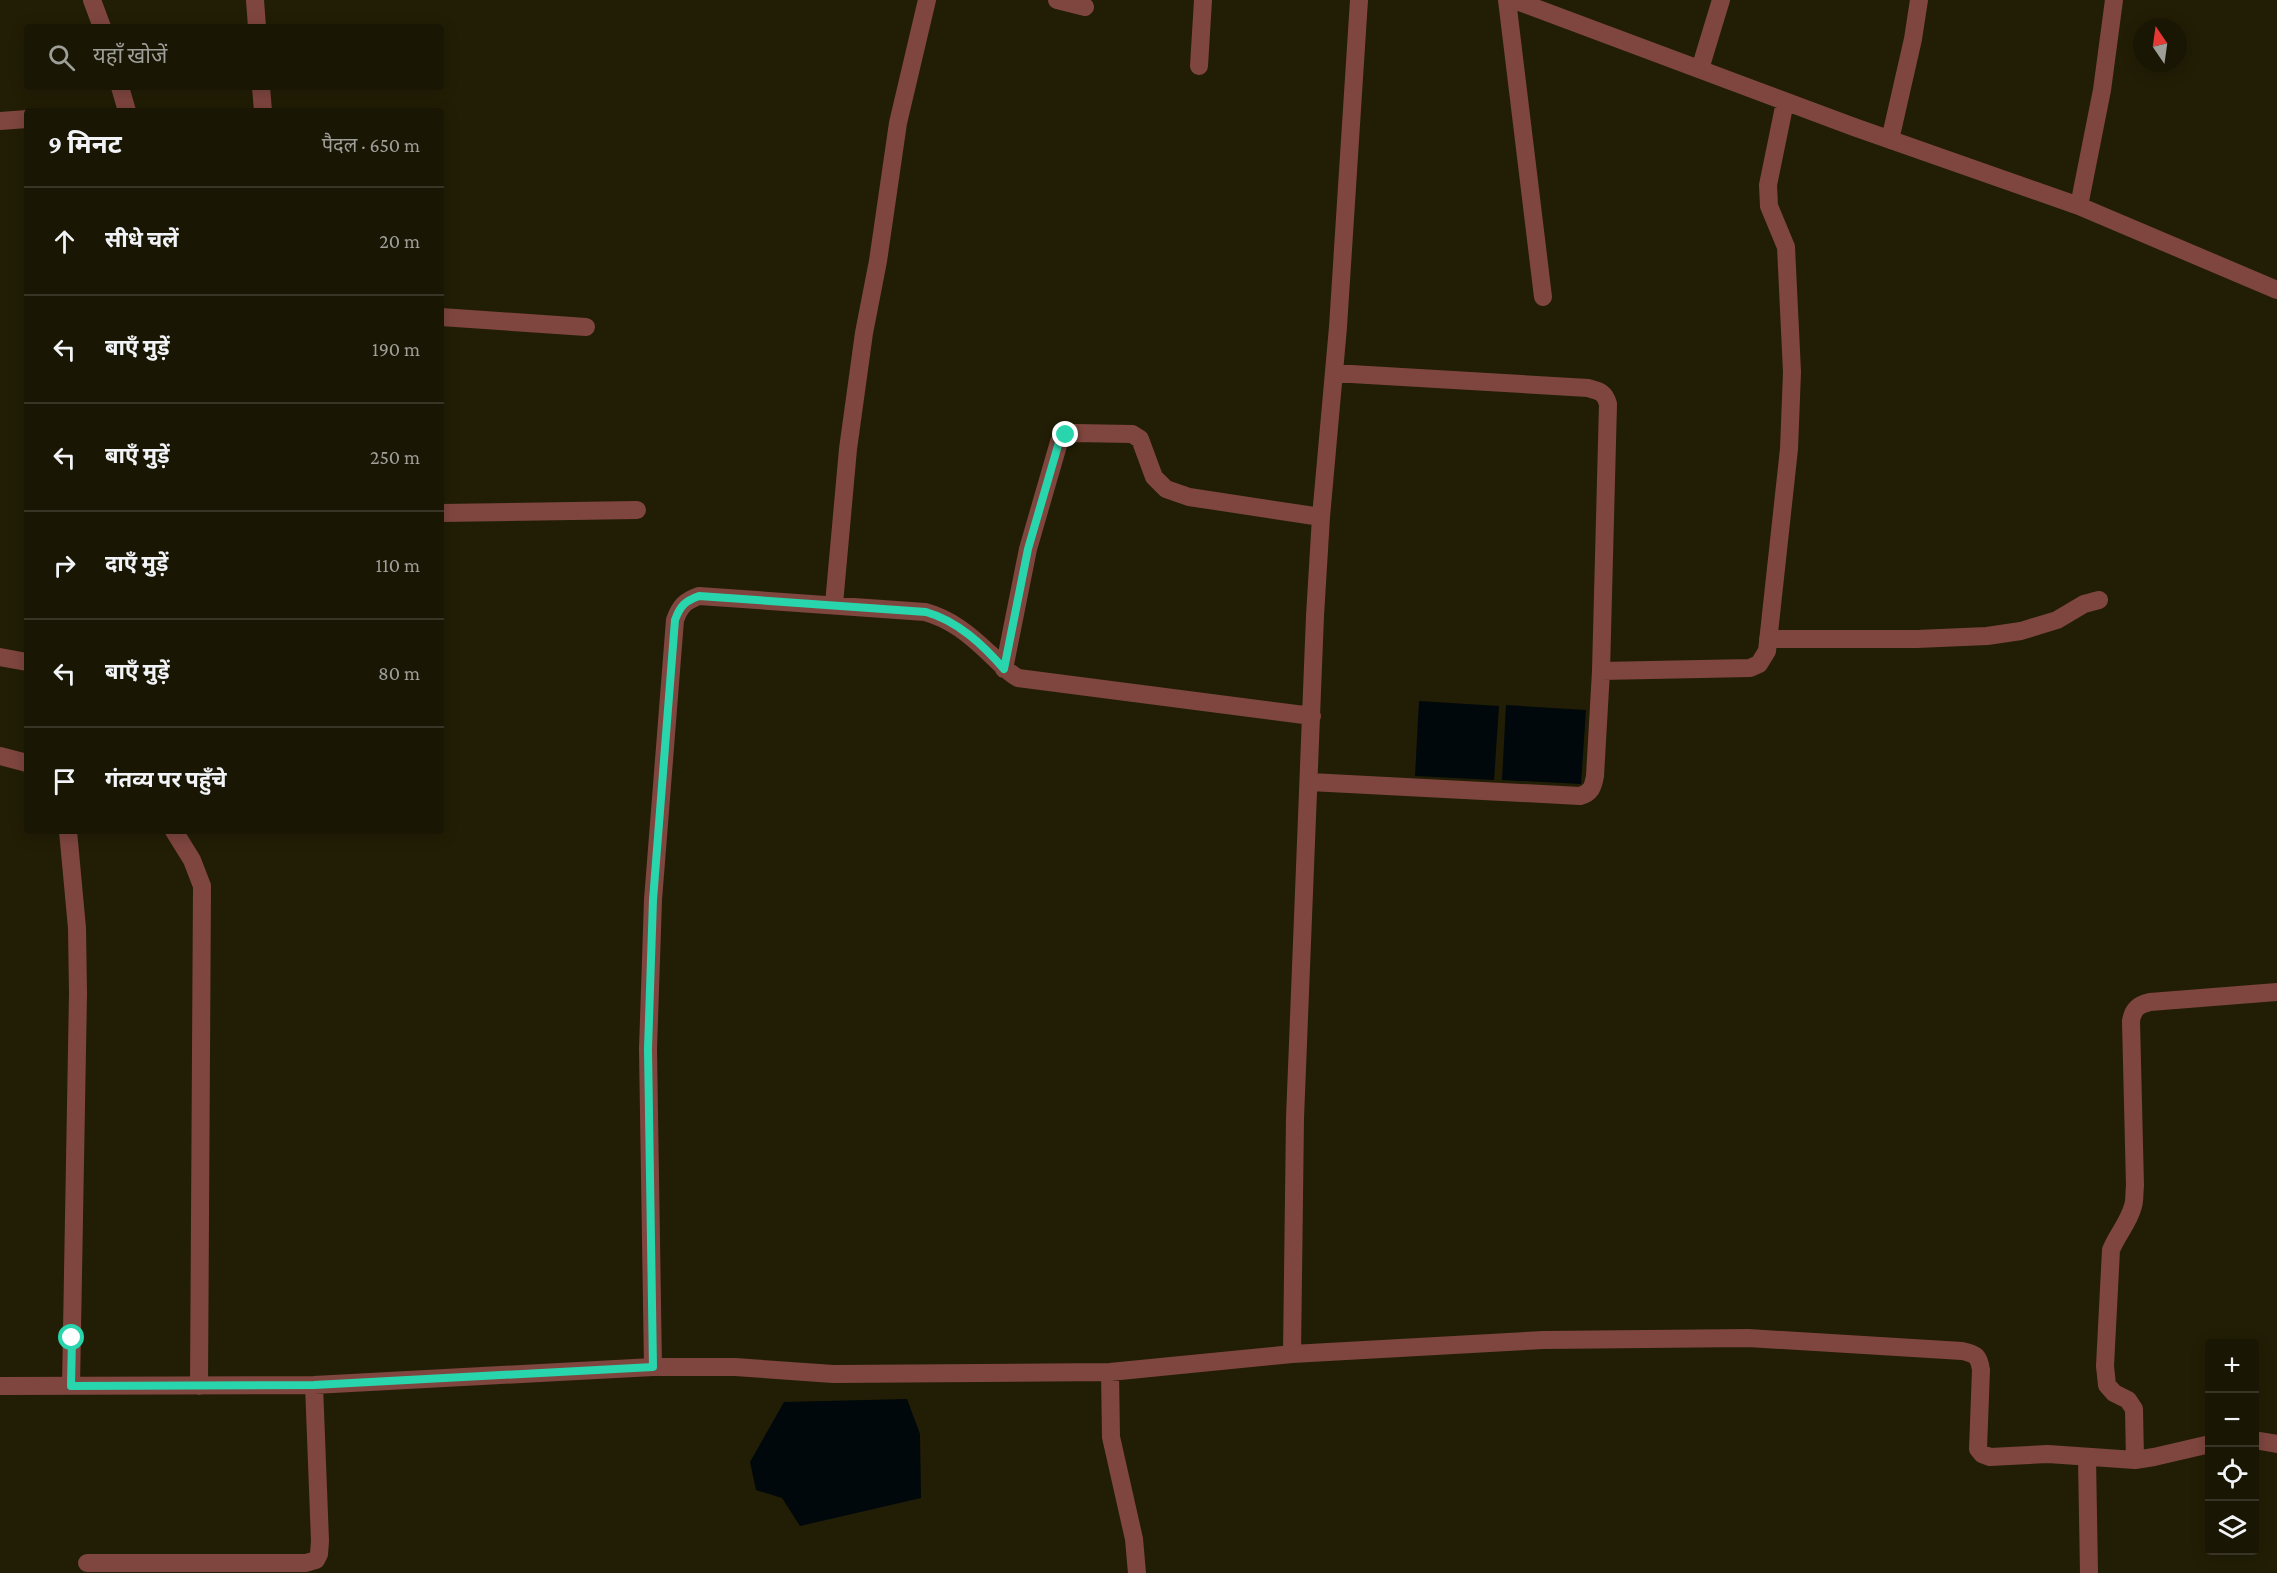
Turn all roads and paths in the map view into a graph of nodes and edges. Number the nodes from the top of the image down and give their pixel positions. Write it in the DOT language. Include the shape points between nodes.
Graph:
graph roads {
  1 [pos="92,0"];
  2 [pos="255,0"];
  3 [pos="927,0"];
  4 [pos="1057,0"];
  5 [pos="1203,0"];
  6 [pos="1359,0"];
  7 [pos="1507,0"];
  8 [pos="1514,0"];
  9 [pos="1721,0"];
  10 [pos="1918,0"];
  11 [pos="2114,0"];
  12 [pos="1085,7"];
  13 [pos="101,24"];
  14 [pos="257,24"];
  15 [pos="1198,66"];
  16 [pos="1700,69"];
  17 [pos="121,90"];
  18 [pos="261,90"];
  19 [pos="1785,102"];
  20 [pos="126,108"];
  21 [pos="263,108"];
  22 [pos="24,119"];
  23 [pos="0,121"];
  24 [pos="1890,140"];
  25 [pos="2079,206"];
  26 [pos="2277,290"];
  27 [pos="1543,297"];
  28 [pos="444,317"];
  29 [pos="586,327"];
  30 [pos="1334,373"];
  31 [pos="637,510"];
  32 [pos="444,513"];
  33 [pos="1321,517"];
  34 [pos="2099,600"];
  35 [pos="834,604"];
  36 [pos="1768,639"];
  37 [pos="0,657"];
  38 [pos="24,661"];
  39 [pos="1004,669"];
  40 [pos="1601,671"];
  41 [pos="1312,716"];
  42 [pos="0,756"];
  43 [pos="24,762"];
  44 [pos="1310,782"];
  45 [pos="68,834"];
  46 [pos="176,834"];
  47 [pos="2277,992"];
  48 [pos="1292,1354"];
  49 [pos="653,1367"];
  50 [pos="1110,1372"];
  51 [pos="314,1385"];
  52 [pos="0,1386"];
  53 [pos="71,1386"];
  54 [pos="199,1386"];
  55 [pos="2259,1441"];
  56 [pos="2277,1444"];
  57 [pos="2205,1445"];
  58 [pos="2087,1458"];
  59 [pos="2135,1460"];
  60 [pos="87,1563"];
  61 [pos="1137,1573"];
  62 [pos="2089,1573"];
  1 -- 13 [label="street"];
  2 -- 14 [label="street"];
  3 -- 35 [label="street" via="898,123 864,333 848,450"];
  4 -- 12 [label="street"];
  5 -- 15 [label="street"];
  6 -- 30 [label="street"];
  7 -- 27 [label="street"];
  8 -- 16 [label="street"];
  9 -- 16 [label="street"];
  10 -- 24 [label="street"];
  11 -- 25 [label="street" via="2102,90"];
  16 -- 19 [label="street"];
  17 -- 20 [label="street"];
  18 -- 21 [label="street"];
  19 -- 24 [label="street"];
  19 -- 36 [label="street" via="1768,186 1769,206 1786,247 1792,372 1789,449"];
  22 -- 23 [label="street"];
  24 -- 25 [label="street"];
  25 -- 26 [label="street"];
  28 -- 29 [label="street"];
  30 -- 33 [label="street"];
  30 -- 40 [label="street" via="1588,388 1606,396"];
  31 -- 32 [label="street"];
  33 -- 39 [label="street" via="1189,497 1166,489 1154,477 1140,439 1132,434 1066,435 1059,442 1028,549"];
  33 -- 41 [label="street"];
  34 -- 36 [label="street" via="2057,620 1987,636"];
  35 -- 39 [label="street" via="940,616 961,629"];
  35 -- 49 [label="street" via="699,596 679,608 675,620 653,900 648,1049"];
  36 -- 40 [label="street" via="1764,659 1750,668"];
  37 -- 38 [label="street"];
  39 -- 41 [label="street" via="1018,678 1052,684"];
  40 -- 44 [label="street" via="1595,776 1587,794"];
  41 -- 44 [label="street"];
  42 -- 43 [label="street"];
  44 -- 48 [label="street" via="1295,1118"];
  45 -- 53 [label="street" via="78,993"];
  46 -- 54 [label="street" via="202,886"];
  47 -- 59 [label="street" via="2150,1002 2133,1012 2135,1186 2133,1206 2111,1250 2105,1366 2106,1385 2134,1409"];
  48 -- 50 [label="street"];
  48 -- 58 [label="street" via="1544,1340 1748,1338 1962,1351 1980,1359 1977,1443 1982,1454"];
  49 -- 50 [label="street" via="735,1367 833,1374"];
  49 -- 51 [label="street"];
  50 -- 61 [label="street" via="1111,1437 1134,1539"];
  51 -- 54 [label="street"];
  51 -- 60 [label="street" via="320,1541 316,1560"];
  52 -- 53 [label="street"];
  53 -- 54 [label="street"];
  55 -- 56 [label="street"];
  57 -- 59 [label="street"];
  58 -- 59 [label="street"];
  58 -- 62 [label="street"];
}
